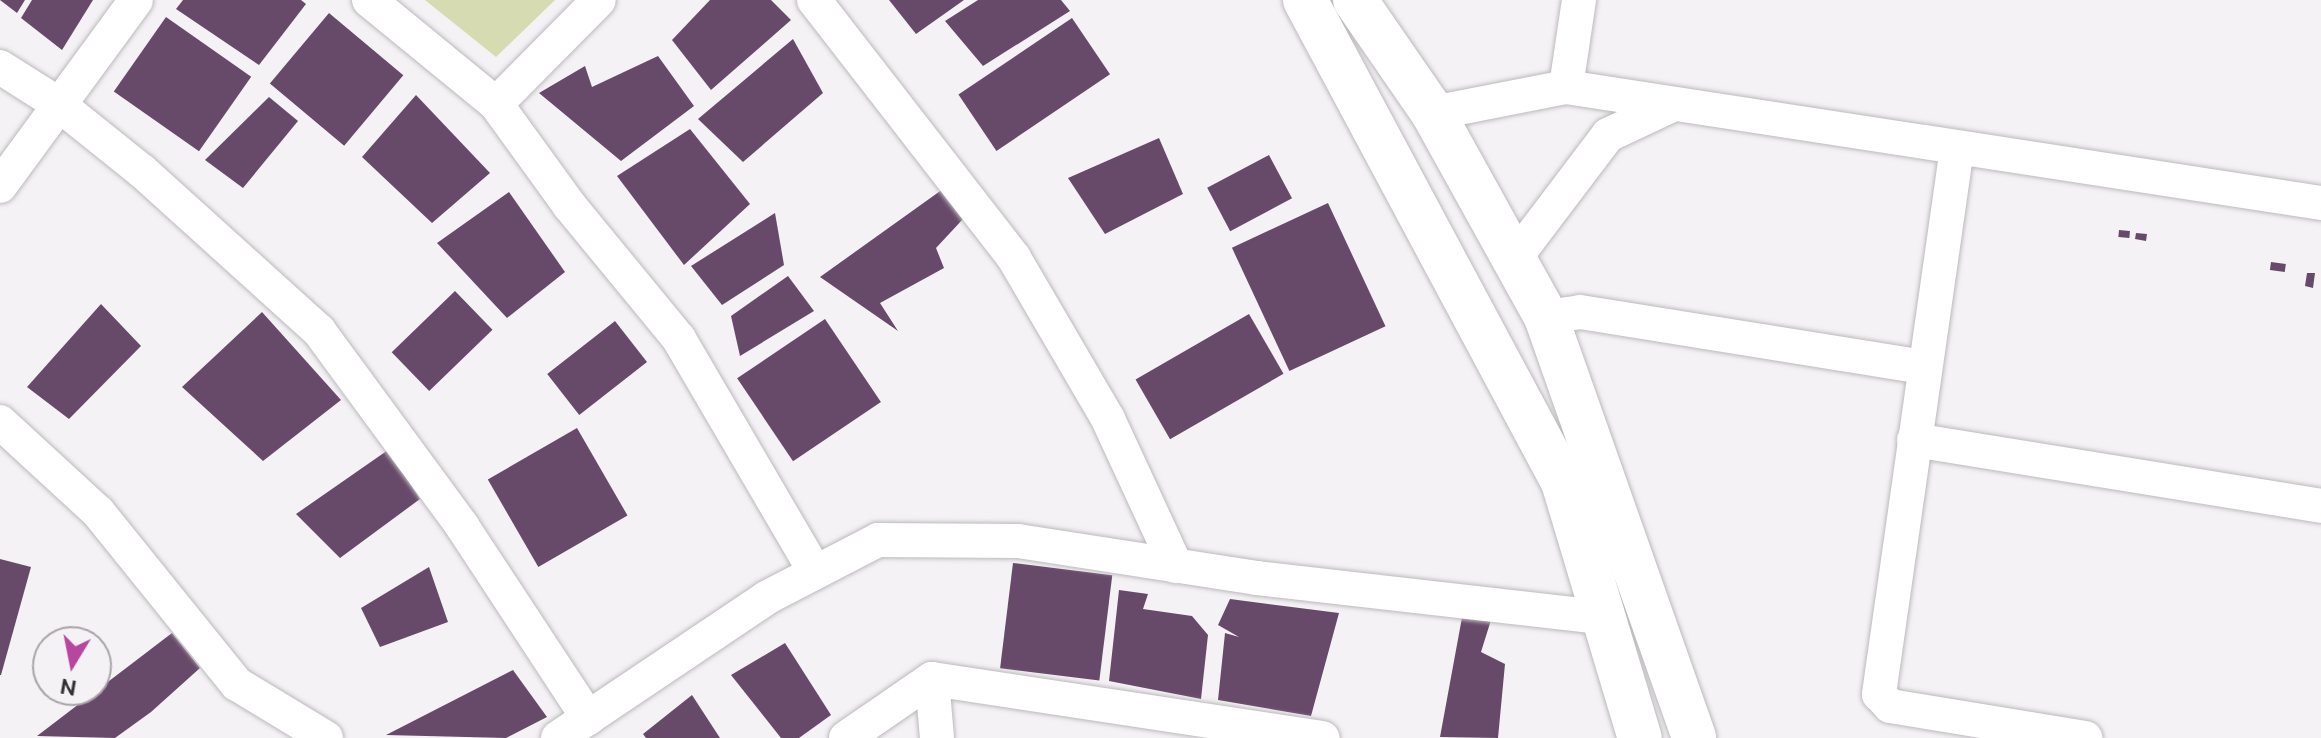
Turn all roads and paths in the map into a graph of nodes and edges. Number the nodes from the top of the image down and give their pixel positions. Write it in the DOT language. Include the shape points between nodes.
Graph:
graph roads {
  1 [pos="136,0"];
  2 [pos="369,0"];
  3 [pos="599,0"];
  4 [pos="814,0"];
  5 [pos="1305,0"];
  6 [pos="1355,0"];
  7 [pos="1579,0"];
  8 [pos="0,67"];
  9 [pos="1566,87"];
  10 [pos="57,103"];
  11 [pos="496,104"];
  12 [pos="1672,105"];
  13 [pos="1433,113"];
  14 [pos="1957,148"];
  15 [pos="0,186"];
  16 [pos="2321,203"];
  17 [pos="1488,212"];
  18 [pos="1436,245"];
  19 [pos="1515,258"];
  20 [pos="1546,317"];
  21 [pos="1925,367"];
  22 [pos="0,422"];
  23 [pos="1914,440"];
  24 [pos="2321,506"];
  25 [pos="1176,566"];
  26 [pos="815,572"];
  27 [pos="1606,618"];
  28 [pos="932,679"];
  29 [pos="588,718"];
  30 [pos="326,738"];
  31 [pos="558,738"];
  32 [pos="846,738"];
  33 [pos="937,738"];
  34 [pos="1323,738"];
  35 [pos="1640,738"];
  36 [pos="1694,738"];
  37 [pos="2085,738"];
  1 -- 10 [label="street"];
  2 -- 11 [label="street"];
  3 -- 11 [label="street"];
  4 -- 25 [label="street" via="1014,258 1108,419"];
  5 -- 18 [label="street"];
  6 -- 13 [label="street"];
  7 -- 9 [label="street"];
  8 -- 10 [label="street"];
  9 -- 12 [label="street"];
  9 -- 13 [label="street"];
  10 -- 15 [label="street"];
  10 -- 29 [label="street" via="142,171 319,331 462,526"];
  11 -- 26 [label="street" via="569,205 679,339"];
  12 -- 14 [label="street"];
  12 -- 19 [label="street" via="1608,135"];
  13 -- 17 [label="street"];
  14 -- 16 [label="street"];
  14 -- 21 [label="street"];
  17 -- 18 [label="street"];
  17 -- 19 [label="street"];
  18 -- 27 [label="street" via="1563,482"];
  19 -- 20 [label="street"];
  20 -- 21 [label="street" via="1580,312"];
  20 -- 36 [label="street"];
  21 -- 23 [label="street"];
  22 -- 30 [label="street" via="98,512 237,684"];
  23 -- 24 [label="street"];
  23 -- 37 [label="street" via="1879,694 1890,706"];
  25 -- 26 [label="street" via="1018,541 878,540"];
  25 -- 27 [label="street"];
  26 -- 29 [label="street" via="766,598"];
  27 -- 35 [label="street"];
  28 -- 32 [label="street"];
  28 -- 33 [label="street"];
  28 -- 34 [label="street"];
  29 -- 31 [label="street"];
}
